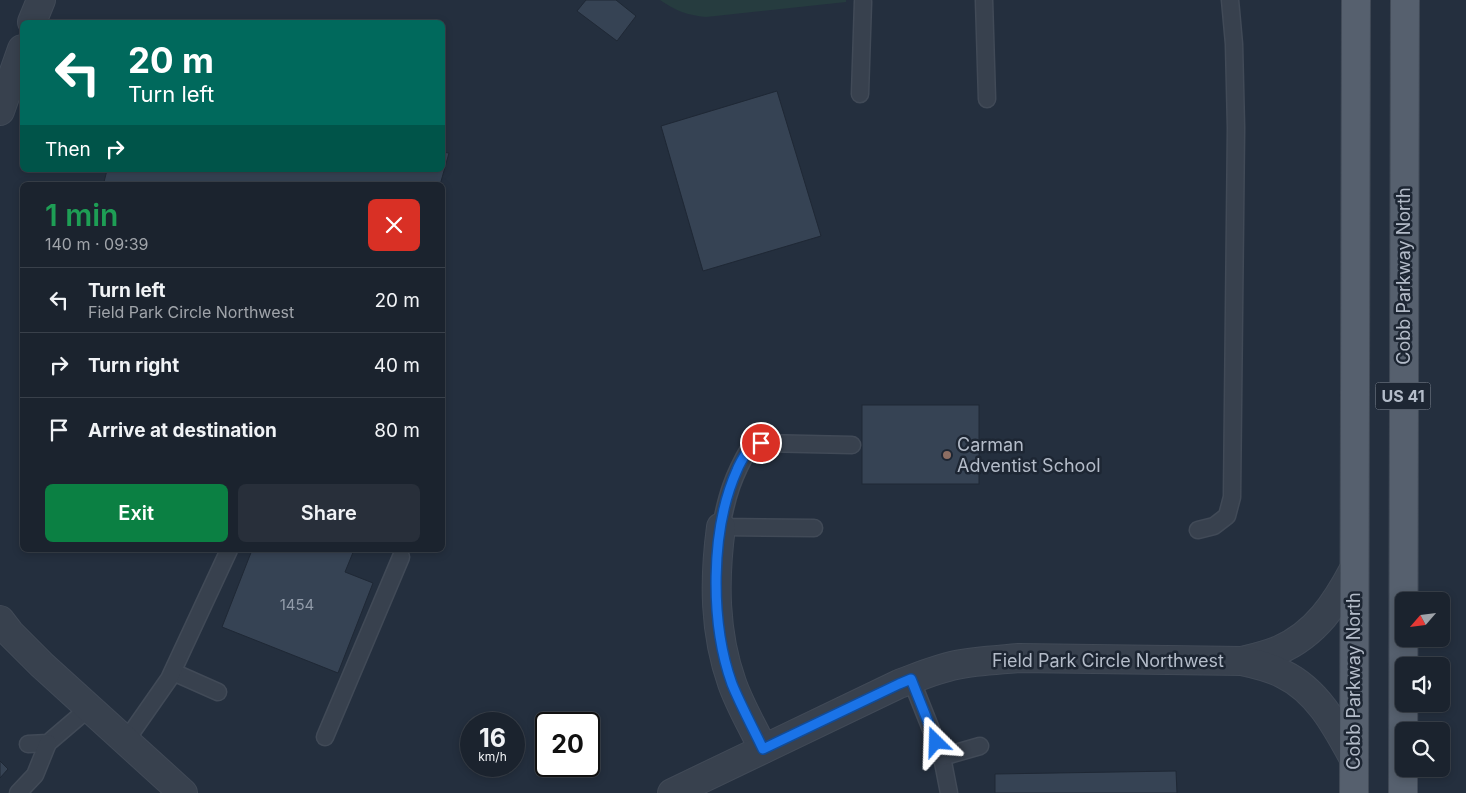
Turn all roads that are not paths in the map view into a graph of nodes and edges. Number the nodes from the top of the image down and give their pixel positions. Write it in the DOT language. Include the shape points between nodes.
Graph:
graph roads {
  1 [pos="41,0"];
  2 [pos="984,0"];
  3 [pos="1230,0"];
  4 [pos="1356,0"];
  5 [pos="1405,0"];
  6 [pos="862,2"];
  7 [pos="33,20"];
  8 [pos="20,55"];
  9 [pos="860,94"];
  10 [pos="987,99"];
  11 [pos="0,111"];
  12 [pos="852,445"];
  13 [pos="721,527"];
  14 [pos="814,528"];
  15 [pos="1198,530"];
  16 [pos="228,552"];
  17 [pos="401,557"];
  18 [pos="1354,569"];
  19 [pos="0,620"];
  20 [pos="1242,661"];
  21 [pos="172,672"];
  22 [pos="911,679"];
  23 [pos="218,692"];
  24 [pos="89,708"];
  25 [pos="325,737"];
  26 [pos="125,742"];
  27 [pos="48,743"];
  28 [pos="28,744"];
  29 [pos="980,746"];
  30 [pos="763,749"];
  31 [pos="942,757"];
  32 [pos="1354,759"];
  33 [pos="18,793"];
  34 [pos="183,793"];
  35 [pos="672,793"];
  36 [pos="949,793"];
  37 [pos="1354,793"];
  38 [pos="1403,793"];
  1 -- 7 [label="street"];
  2 -- 10 [label="lane"];
  3 -- 15 [label="lane" via="1236,128 1232,497 1227,516 1214,526"];
  4 -- 18 [label="main road, Cobb Parkway North / US 41"];
  5 -- 38 [label="main road, Cobb Parkway North / US 41"];
  6 -- 9 [label="lane"];
  8 -- 11 [label="street"];
  12 -- 13 [label="lane" via="761,443 750,447 726,500"];
  13 -- 14 [label="lane"];
  13 -- 30 [label="street" via="716,586 719,629 732,684"];
  16 -- 21 [label="lane"];
  17 -- 25 [label="lane"];
  18 -- 20 [label="street, Field Park Circle Northwest" via="1340,596 1307,634 1279,650"];
  18 -- 32 [label="main road, Cobb Parkway North / US 41"];
  19 -- 24 [label="street"];
  20 -- 22 [label="street, Field Park Circle Northwest" via="1019,658 955,665"];
  20 -- 32 [label="street, Field Park Circle Northwest" via="1282,673 1314,696 1331,718"];
  21 -- 23 [label="lane"];
  21 -- 26 [label="lane"];
  22 -- 30 [label="street, Field Park Circle Northwest"];
  22 -- 31 [label="lane"];
  24 -- 26 [label="street"];
  24 -- 27 [label="lane"];
  26 -- 34 [label="street"];
  27 -- 28 [label="lane"];
  27 -- 33 [label="lane" via="35,776"];
  29 -- 31 [label="lane"];
  30 -- 35 [label="street, Field Park Circle Northwest"];
  31 -- 36 [label="lane"];
  32 -- 37 [label="main road, Cobb Parkway North / US 41"];
}
